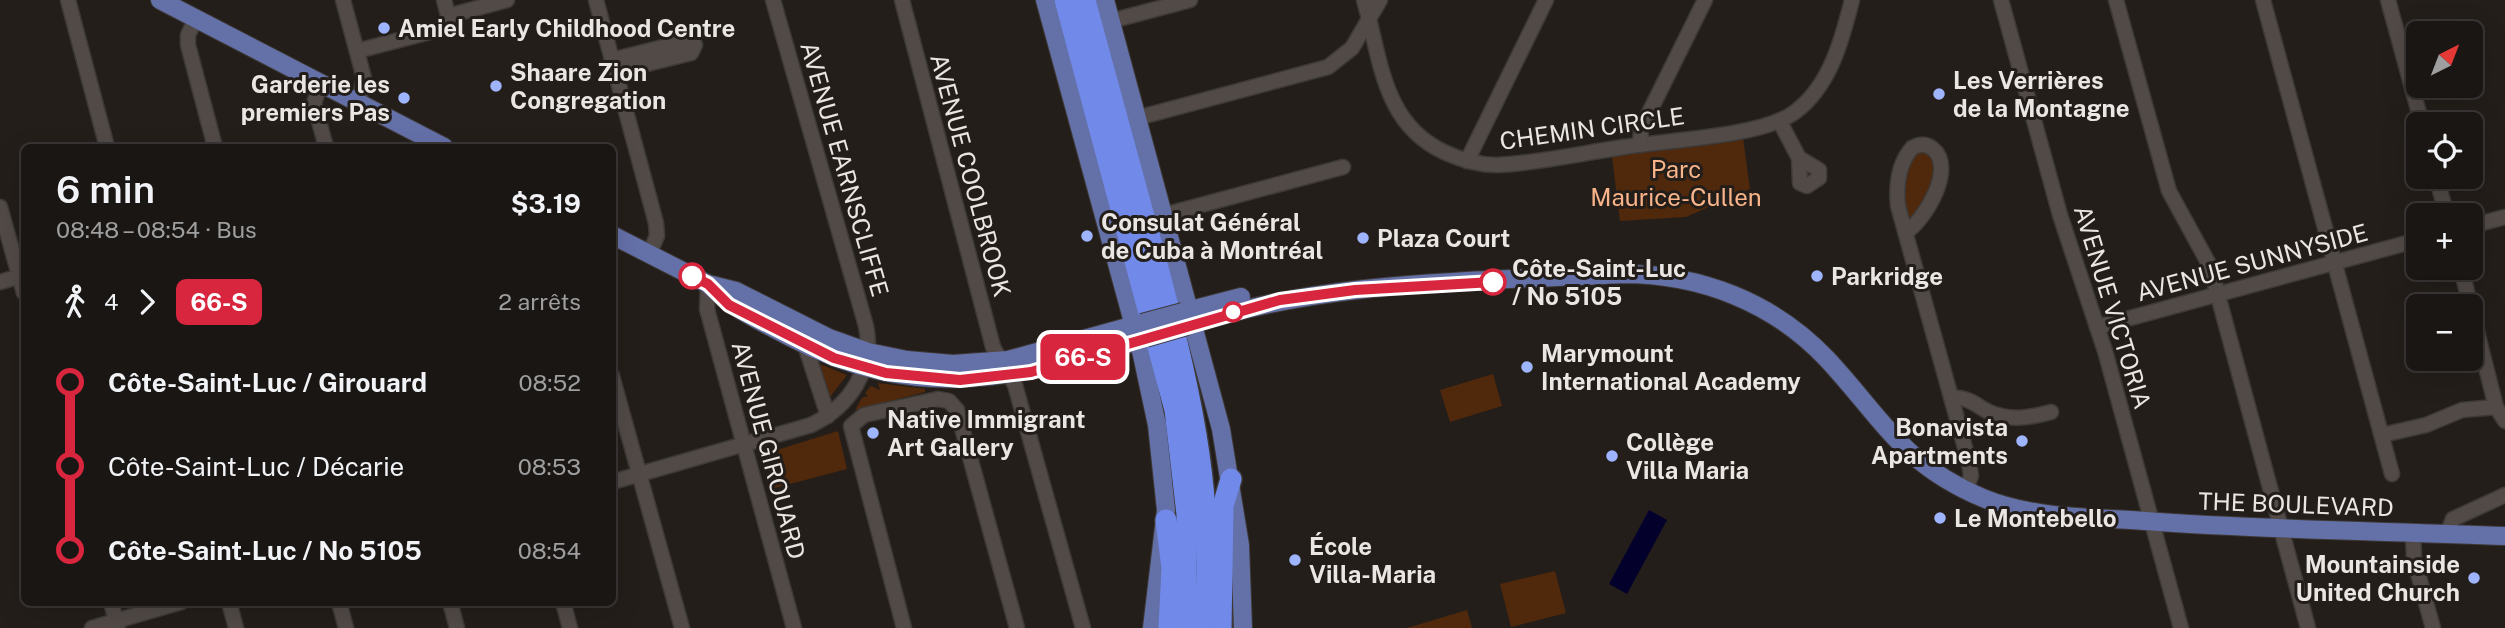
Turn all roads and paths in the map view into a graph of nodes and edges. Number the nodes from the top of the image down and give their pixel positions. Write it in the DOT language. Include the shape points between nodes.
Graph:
graph roads {
  1 [pos="68,0"];
  2 [pos="160,0"];
  3 [pos="343,0"];
  4 [pos="444,0"];
  5 [pos="508,0"];
  6 [pos="596,0"];
  7 [pos="773,0"];
  8 [pos="902,0"];
  9 [pos="1045,0"];
  10 [pos="1065,0"];
  11 [pos="1085,0"];
  12 [pos="1105,0"];
  13 [pos="1191,0"];
  14 [pos="1364,0"];
  15 [pos="1380,0"];
  16 [pos="1546,0"];
  17 [pos="1705,0"];
  18 [pos="1852,0"];
  19 [pos="2001,0"];
  20 [pos="2116,0"];
  21 [pos="2263,0"];
  22 [pos="2388,0"];
  23 [pos="448,16"];
  24 [pos="196,18"];
  25 [pos="1369,19"];
  26 [pos="1111,21"];
  27 [pos="357,51"];
  28 [pos="321,83"];
  29 [pos="359,103"];
  30 [pos="2419,112"];
  31 [pos="1138,118"];
  32 [pos="1780,122"];
  33 [pos="424,142"];
  34 [pos="106,144"];
  35 [pos="214,144"];
  36 [pos="325,144"];
  37 [pos="1640,145"];
  38 [pos="1799,158"];
  39 [pos="1467,161"];
  40 [pos="1343,167"];
  41 [pos="0,207"];
  42 [pos="1164,215"];
  43 [pos="2505,217"];
  44 [pos="2483,223"];
  45 [pos="1906,232"];
  46 [pos="616,237"];
  47 [pos="2406,243"];
  48 [pos="649,254"];
  49 [pos="2335,262"];
  50 [pos="21,273"];
  51 [pos="21,276"];
  52 [pos="2464,280"];
  53 [pos="0,282"];
  54 [pos="708,284"];
  55 [pos="2217,294"];
  56 [pos="1189,318"];
  57 [pos="2097,327"];
  58 [pos="1140,332"];
  59 [pos="805,345"];
  60 [pos="866,360"];
  61 [pos="1005,368"];
  62 [pos="616,390"];
  63 [pos="1953,398"];
  64 [pos="2496,407"];
  65 [pos="2050,412"];
  66 [pos="828,416"];
  67 [pos="2505,421"];
  68 [pos="2382,435"];
  69 [pos="744,445"];
  70 [pos="640,474"];
  71 [pos="2392,474"];
  72 [pos="1231,480"];
  73 [pos="616,481"];
  74 [pos="1966,489"];
  75 [pos="2505,495"];
  76 [pos="1166,520"];
  77 [pos="2152,522"];
  78 [pos="2280,528"];
  79 [pos="2413,533"];
  80 [pos="2447,534"];
  81 [pos="2505,537"];
  82 [pos="112,606"];
  83 [pos="170,606"];
  84 [pos="230,606"];
  85 [pos="340,606"];
  86 [pos="451,606"];
  87 [pos="564,606"];
  88 [pos="117,625"];
  89 [pos="92,628"];
  90 [pos="236,628"];
  91 [pos="346,628"];
  92 [pos="457,628"];
  93 [pos="570,628"];
  94 [pos="682,628"];
  95 [pos="794,628"];
  96 [pos="904,628"];
  97 [pos="1017,628"];
  98 [pos="1083,628"];
  99 [pos="1152,628"];
  100 [pos="1169,628"];
  101 [pos="1185,628"];
  102 [pos="1204,628"];
  103 [pos="1221,628"];
  104 [pos="1243,628"];
  105 [pos="2181,628"];
  106 [pos="2308,628"];
  107 [pos="2433,628"];
  1 -- 34 [label="street"];
  2 -- 24 [label="main road"];
  3 -- 27 [label="street"];
  4 -- 23 [label="street"];
  5 -- 23 [label="street"];
  6 -- 48 [label="street" via="656,223 657,236"];
  7 -- 60 [label="street, AVENUE EARNSCLIFFE" via="866,326"];
  8 -- 61 [label="street, AVENUE COOLBROOK" via="993,348"];
  9 -- 58 [label="main road"];
  10 -- 101 [label="highway" via="1175,410 1188,524"];
  11 -- 102 [label="highway" via="1195,416 1206,516"];
  12 -- 26 [label="main road"];
  13 -- 26 [label="street"];
  14 -- 25 [label="street, CHEMIN CIRCLE"];
  15 -- 25 [label="street"];
  16 -- 39 [label="street"];
  17 -- 37 [label="street" via="1641,129"];
  18 -- 32 [label="street, CHEMIN CIRCLE" via="1830,67 1811,98"];
  19 -- 57 [label="street, AVENUE VICTORIA" via="2060,215"];
  20 -- 55 [label="street" via="2169,191 2206,256"];
  21 -- 49 [label="street"];
  22 -- 30 [label="street"];
  23 -- 27 [label="street" via="445,28"];
  24 -- 28 [label="main road"];
  24 -- 35 [label="street" via="188,44"];
  25 -- 31 [label="street" via="1349,51 1324,69"];
  25 -- 39 [label="street, CHEMIN CIRCLE" via="1387,92 1401,118 1428,144"];
  26 -- 31 [label="main road"];
  27 -- 29 [label="street" via="364,82"];
  28 -- 29 [label="main road"];
  28 -- 36 [label="street" via="314,103"];
  29 -- 33 [label="main road"];
  31 -- 42 [label="main road"];
  32 -- 37 [label="street, CHEMIN CIRCLE"];
  32 -- 38 [label="street"];
  37 -- 39 [label="street, CHEMIN CIRCLE" via="1504,165"];
  40 -- 42 [label="street"];
  41 -- 50 [label="street"];
  42 -- 56 [label="main road"];
  43 -- 44 [label="street"];
  45 -- 45 [label="street" via="1919,219 1940,177 1938,157 1924,145 1910,150 1899,175 1898,206"];
  45 -- 63 [label="street"];
  46 -- 48 [label="main road"];
  47 -- 49 [label="street, AVENUE SUNNYSIDE"];
  48 -- 54 [label="main road"];
  49 -- 55 [label="street, AVENUE SUNNYSIDE"];
  49 -- 68 [label="street"];
  51 -- 53 [label="street"];
  52 -- 64 [label="street"];
  54 -- 59 [label="main road" via="729,305"];
  54 -- 60 [label="main road" via="736,291"];
  54 -- 69 [label="street, AVENUE GIROUARD" via="708,309"];
  55 -- 57 [label="street, AVENUE SUNNYSIDE"];
  55 -- 78 [label="street"];
  56 -- 58 [label="main road, THE BOULEVARD, bridge"];
  56 -- 72 [label="main road"];
  56 -- 74 [label="main road, THE BOULEVARD" via="1292,287 1355,290 1631,274 1665,276 1718,288 1760,307 1802,335 1829,360 1900,445"];
  57 -- 77 [label="street, AVENUE VICTORIA"];
  58 -- 61 [label="main road, THE BOULEVARD"];
  58 -- 76 [label="main road" via="1157,425"];
  59 -- 60 [label="main road"];
  59 -- 66 [label="street"];
  60 -- 61 [label="main road, THE BOULEVARD" via="938,380"];
  60 -- 66 [label="street" via="849,396"];
  61 -- 98 [label="street, AVENUE COOLBROOK" via="1016,388"];
  62 -- 70 [label="street"];
  63 -- 65 [label="street" via="1964,398 2007,417"];
  63 -- 74 [label="street" via="1971,471"];
  64 -- 67 [label="street"];
  64 -- 68 [label="street" via="2462,410 2426,425"];
  66 -- 69 [label="street" via="805,428"];
  68 -- 71 [label="street"];
  69 -- 70 [label="street"];
  69 -- 95 [label="street, AVENUE GIROUARD"];
  70 -- 73 [label="street"];
  70 -- 94 [label="street"];
  72 -- 103 [label="highway" via="1223,506"];
  72 -- 104 [label="main road" via="1240,545"];
  74 -- 77 [label="main road, THE BOULEVARD" via="2027,511"];
  75 -- 80 [label="street" via="2453,519"];
  76 -- 99 [label="main road"];
  76 -- 100 [label="highway" via="1172,568"];
  77 -- 78 [label="main road, THE BOULEVARD"];
  77 -- 105 [label="street, AVENUE VICTORIA"];
  78 -- 79 [label="main road, THE BOULEVARD"];
  78 -- 106 [label="street"];
  79 -- 80 [label="main road, THE BOULEVARD"];
  79 -- 107 [label="street" via="2414,559"];
  80 -- 81 [label="main road, THE BOULEVARD"];
  82 -- 88 [label="street"];
  83 -- 88 [label="street"];
  84 -- 90 [label="street"];
  85 -- 91 [label="street"];
  86 -- 92 [label="street"];
  87 -- 93 [label="street"];
  88 -- 89 [label="street"];
  96 -- 97 [label="street" via="851,434 853,424 863,415 919,401 949,401 957,410"];
}
